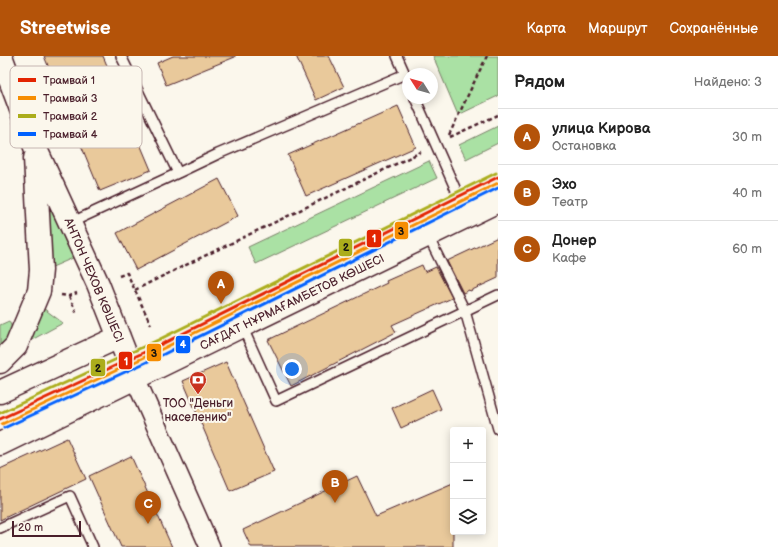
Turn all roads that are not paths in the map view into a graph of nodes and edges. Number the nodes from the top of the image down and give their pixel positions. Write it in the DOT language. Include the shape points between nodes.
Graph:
graph roads {
  1 [pos="1,56"];
  2 [pos="121,56"];
  3 [pos="397,56"];
  4 [pos="126,66"];
  5 [pos="402,68"];
  6 [pos="10,80"];
  7 [pos="402,80"];
  8 [pos="142,99"];
  9 [pos="418,104"];
  10 [pos="35,148"];
  11 [pos="36,148"];
  12 [pos="178,173"];
  13 [pos="498,201"];
  14 [pos="466,217"];
  15 [pos="70,223"];
  16 [pos="428,236"];
  17 [pos="498,295"];
  18 [pos="465,311"];
  19 [pos="242,326"];
  20 [pos="119,337"];
  21 [pos="0,362"];
  22 [pos="135,378"];
  23 [pos="0,392"];
  24 [pos="498,429"];
  25 [pos="0,444"];
  26 [pos="0,528"];
  27 [pos="93,547"];
  28 [pos="210,547"];
  1 -- 6 [label="main road, АНТОН ЧЕХОВ КӨШЕСІ"];
  2 -- 4 [label="lane"];
  3 -- 5 [label="lane"];
  7 -- 12 [label="lane" via="225,151"];
  8 -- 12 [label="lane"];
  9 -- 14 [label="lane"];
  10 -- 21 [label="main road" via="41,270 39,291 16,346"];
  11 -- 15 [label="main road, АНТОН ЧЕХОВ КӨШЕСІ"];
  12 -- 15 [label="lane"];
  13 -- 14 [label="main road, САҒДАТ НҰРМАҒАМБЕТОВ КӨШЕСІ"];
  14 -- 16 [label="main road, САҒДАТ НҰРМАҒАМБЕТОВ КӨШЕСІ"];
  15 -- 20 [label="main road, АНТОН ЧЕХОВ КӨШЕСІ"];
  16 -- 18 [label="lane"];
  16 -- 19 [label="main road, САҒДАТ НҰРМАҒАМБЕТОВ КӨШЕСІ"];
  17 -- 18 [label="lane"];
  18 -- 19 [label="lane" via="276,401"];
  18 -- 24 [label="lane"];
  19 -- 22 [label="main road, САҒДАТ НҰРМАҒАМБЕТОВ КӨШЕСІ"];
  20 -- 22 [label="main road, АНТОН ЧЕХОВ КӨШЕСІ"];
  20 -- 23 [label="main road"];
  22 -- 25 [label="main road, САҒДАТ НҰРМАҒАМБЕТОВ КӨШЕСІ"];
  22 -- 28 [label="street, АНТОН ЧЕХОВ КӨШЕСІ"];
  26 -- 27 [label="lane" via="70,496"];
}
